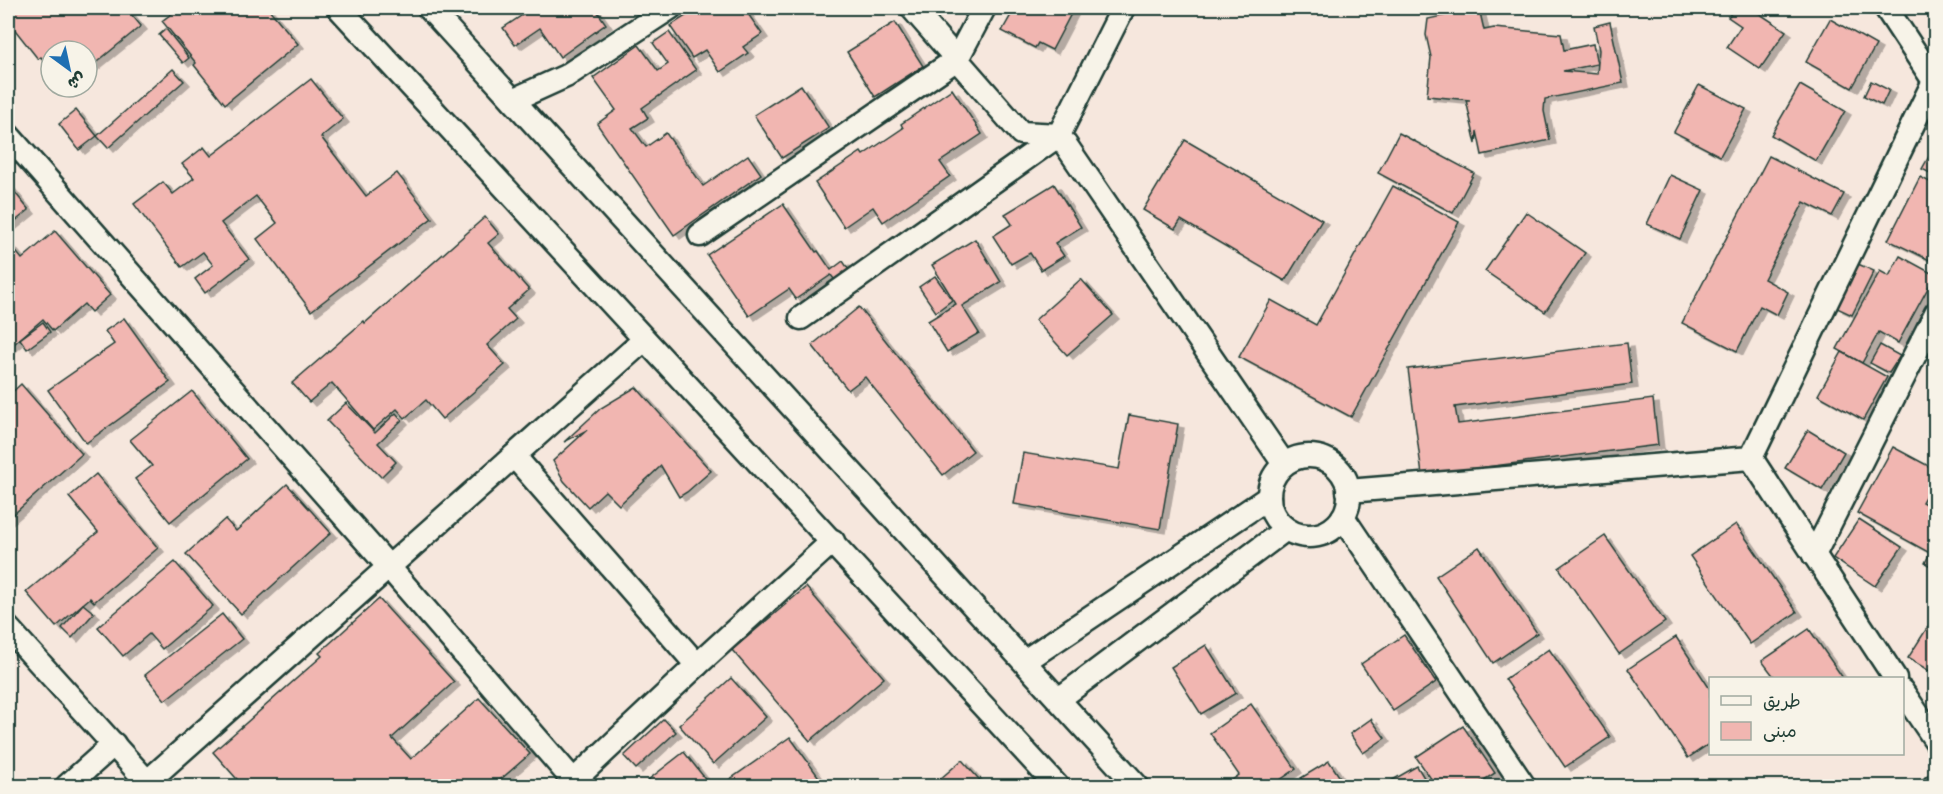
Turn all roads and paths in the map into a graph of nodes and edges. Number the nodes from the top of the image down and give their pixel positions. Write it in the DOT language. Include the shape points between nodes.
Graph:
graph roads {
  1 [pos="339,8"];
  2 [pos="429,8"];
  3 [pos="670,8"];
  4 [pos="912,8"];
  5 [pos="984,8"];
  6 [pos="1123,8"];
  7 [pos="1886,8"];
  8 [pos="957,59"];
  9 [pos="1935,82"];
  10 [pos="513,100"];
  11 [pos="8,135"];
  12 [pos="1059,135"];
  13 [pos="700,235"];
  14 [pos="1935,313"];
  15 [pos="801,318"];
  16 [pos="644,340"];
  17 [pos="514,456"];
  18 [pos="1751,458"];
  19 [pos="1284,464"];
  20 [pos="1348,490"];
  21 [pos="1269,497"];
  22 [pos="1343,517"];
  23 [pos="1286,529"];
  24 [pos="833,541"];
  25 [pos="1814,555"];
  26 [pos="388,566"];
  27 [pos="8,628"];
  28 [pos="1025,661"];
  29 [pos="697,665"];
  30 [pos="1893,677"];
  31 [pos="1904,694"];
  32 [pos="1059,699"];
  33 [pos="1935,741"];
  34 [pos="114,744"];
  35 [pos="149,784"];
  36 [pos="573,785"];
  37 [pos="67,786"];
  38 [pos="1057,786"];
  39 [pos="1137,786"];
  40 [pos="1524,786"];
  1 -- 16 [label="street"];
  2 -- 10 [label="street"];
  3 -- 10 [label="street" via="566,76"];
  4 -- 8 [label="street"];
  5 -- 8 [label="street"];
  6 -- 12 [label="street"];
  7 -- 9 [label="street"];
  8 -- 12 [label="street" via="1021,133"];
  8 -- 13 [label="street"];
  9 -- 18 [label="street"];
  10 -- 28 [label="street"];
  11 -- 26 [label="street"];
  12 -- 15 [label="street"];
  12 -- 19 [label="street"];
  14 -- 25 [label="street"];
  16 -- 17 [label="street"];
  16 -- 24 [label="street"];
  17 -- 26 [label="street"];
  17 -- 29 [label="street"];
  18 -- 20 [label="street"];
  18 -- 25 [label="street"];
  19 -- 20 [label="street" via="1304,457 1324,459 1336,466"];
  19 -- 21 [label="street" via="1270,485"];
  20 -- 22 [label="street"];
  21 -- 23 [label="street" via="1271,510"];
  21 -- 28 [label="street"];
  22 -- 23 [label="street" via="1333,527 1310,536"];
  22 -- 40 [label="street"];
  23 -- 32 [label="street"];
  24 -- 29 [label="street"];
  24 -- 38 [label="street"];
  25 -- 30 [label="street"];
  26 -- 35 [label="street"];
  26 -- 36 [label="street"];
  27 -- 34 [label="street"];
  28 -- 32 [label="street"];
  29 -- 36 [label="street"];
  31 -- 33 [label="street"];
  32 -- 39 [label="street"];
  34 -- 35 [label="street"];
  34 -- 37 [label="street"];
}
